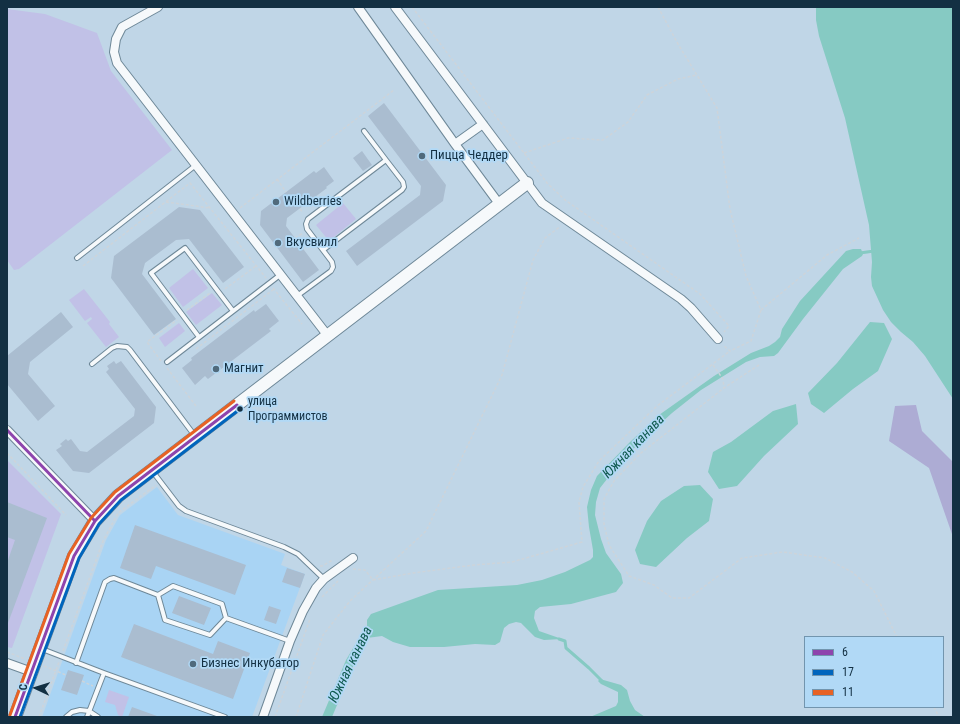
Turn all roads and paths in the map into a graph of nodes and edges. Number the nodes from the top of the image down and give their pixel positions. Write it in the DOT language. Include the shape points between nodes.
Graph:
graph roads {
  1 [pos="158,7"];
  2 [pos="358,7"];
  3 [pos="395,7"];
  4 [pos="412,7"];
  5 [pos="658,7"];
  6 [pos="697,75"];
  7 [pos="394,90"];
  8 [pos="483,124"];
  9 [pos="364,131"];
  10 [pos="455,144"];
  11 [pos="524,153"];
  12 [pos="386,160"];
  13 [pos="196,165"];
  14 [pos="277,179"];
  15 [pos="527,183"];
  16 [pos="286,192"];
  17 [pos="166,202"];
  18 [pos="500,205"];
  19 [pos="210,208"];
  20 [pos="233,213"];
  21 [pos="567,221"];
  22 [pos="859,238"];
  23 [pos="323,250"];
  24 [pos="77,258"];
  25 [pos="83,266"];
  26 [pos="256,266"];
  27 [pos="280,275"];
  28 [pos="269,283"];
  29 [pos="213,290"];
  30 [pos="224,290"];
  31 [pos="274,290"];
  32 [pos="297,296"];
  33 [pos="760,310"];
  34 [pos="233,311"];
  35 [pos="182,314"];
  36 [pos="302,324"];
  37 [pos="328,336"];
  38 [pos="199,337"];
  39 [pos="718,339"];
  40 [pos="193,351"];
  41 [pos="730,351"];
  42 [pos="167,362"];
  43 [pos="92,364"];
  44 [pos="713,364"];
  45 [pos="758,365"];
  46 [pos="724,388"];
  47 [pos="196,406"];
  48 [pos="7,430"];
  49 [pos="196,436"];
  50 [pos="7,453"];
  51 [pos="151,469"];
  52 [pos="160,482"];
  53 [pos="66,515"];
  54 [pos="95,521"];
  55 [pos="353,558"];
  56 [pos="320,566"];
  57 [pos="337,569"];
  58 [pos="324,578"];
  59 [pos="373,580"];
  60 [pos="158,595"];
  61 [pos="320,600"];
  62 [pos="226,618"];
  63 [pos="310,619"];
  64 [pos="896,636"];
  65 [pos="290,641"];
  66 [pos="40,649"];
  67 [pos="61,657"];
  68 [pos="7,663"];
  69 [pos="76,663"];
  70 [pos="56,671"];
  71 [pos="32,672"];
  72 [pos="104,673"];
  73 [pos="66,675"];
  74 [pos="82,682"];
  75 [pos="98,687"];
  76 [pos="934,708"];
  77 [pos="89,711"];
  78 [pos="15,717"];
  79 [pos="40,717"];
  80 [pos="66,717"];
  81 [pos="87,717"];
  82 [pos="98,717"];
  83 [pos="225,717"];
  84 [pos="262,717"];
  85 [pos="275,717"];
  86 [pos="296,717"];
  87 [pos="939,717"];
  1 -- 13 [label="street" via="122,27 116,39 114,52 117,63"];
  2 -- 10 [label="street"];
  3 -- 8 [label="street"];
  4 -- 11 [label="path"];
  5 -- 6 [label="path"];
  6 -- 11 [label="path" via="678,79 647,95 628,122 603,140 568,138"];
  6 -- 33 [label="path" via="717,108 730,209 746,276"];
  7 -- 14 [label="path"];
  8 -- 10 [label="street"];
  8 -- 15 [label="street"];
  9 -- 12 [label="lane"];
  10 -- 18 [label="street"];
  11 -- 39 [label="path" via="547,183 565,200 700,294 729,326"];
  12 -- 23 [label="lane" via="308,219 308,229"];
  12 -- 23 [label="lane" via="403,182 402,190"];
  13 -- 20 [label="street"];
  13 -- 24 [label="lane"];
  14 -- 16 [label="path"];
  14 -- 20 [label="path"];
  15 -- 18 [label="street"];
  15 -- 21 [label="street" via="542,203"];
  17 -- 19 [label="path"];
  17 -- 19 [label="path" via="190,183"];
  17 -- 25 [label="path"];
  18 -- 37 [label="street"];
  19 -- 26 [label="path"];
  20 -- 27 [label="street"];
  21 -- 39 [label="street" via="681,299"];
  21 -- 59 [label="path" via="545,238 533,260 502,375 426,531"];
  22 -- 33 [label="path" via="827,255"];
  23 -- 32 [label="lane" via="332,262 331,271"];
  26 -- 28 [label="path"];
  26 -- 30 [label="path"];
  27 -- 28 [label="lane"];
  27 -- 32 [label="street"];
  28 -- 31 [label="path"];
  28 -- 34 [label="lane"];
  29 -- 35 [label="path"];
  31 -- 36 [label="path"];
  31 -- 40 [label="path"];
  32 -- 37 [label="street"];
  33 -- 41 [label="path" via="751,341"];
  34 -- 35 [label="lane" via="185,248 151,273"];
  34 -- 38 [label="lane"];
  35 -- 38 [label="lane"];
  35 -- 47 [label="path" via="179,319 147,342"];
  37 -- 49 [label="street"];
  38 -- 42 [label="lane"];
  39 -- 41 [label="path"];
  41 -- 44 [label="path"];
  43 -- 49 [label="lane" via="112,348 127,347"];
  44 -- 46 [label="path" via="723,379"];
  44 -- 59 [label="path" via="657,406 599,461 583,487 579,502 582,542 512,562"];
  45 -- 46 [label="path"];
  46 -- 64 [label="path" via="641,453 614,481 604,499 604,524 610,545 629,576 654,585 672,598 689,598 742,558 783,552 825,558 852,572 874,591"];
  48 -- 54 [label="street"];
  49 -- 51 [label="street"];
  50 -- 53 [label="path"];
  51 -- 52 [label="lane"];
  51 -- 54 [label="street" via="118,496"];
  52 -- 58 [label="lane" via="186,511 291,550"];
  52 -- 67 [label="path" via="118,513 102,540"];
  54 -- 66 [label="street" via="74,556"];
  55 -- 57 [label="street"];
  55 -- 59 [label="path" via="352,569 365,570"];
  56 -- 57 [label="path" via="331,561"];
  57 -- 58 [label="street"];
  57 -- 61 [label="path" via="343,576"];
  58 -- 65 [label="street" via="303,611"];
  59 -- 86 [label="path" via="350,601 323,635"];
  60 -- 62 [label="lane" via="173,586 222,604"];
  60 -- 62 [label="lane" via="165,620 210,635"];
  60 -- 69 [label="lane" via="114,578 105,582"];
  62 -- 65 [label="lane"];
  63 -- 85 [label="path"];
  65 -- 84 [label="street"];
  66 -- 67 [label="lane"];
  66 -- 71 [label="street"];
  67 -- 69 [label="lane"];
  67 -- 70 [label="path"];
  68 -- 71 [label="street"];
  69 -- 72 [label="lane"];
  70 -- 73 [label="path"];
  70 -- 79 [label="path"];
  71 -- 78 [label="street"];
  72 -- 75 [label="lane"];
  72 -- 83 [label="lane"];
  74 -- 75 [label="path"];
  75 -- 77 [label="lane"];
  76 -- 87 [label="path"];
  77 -- 80 [label="lane" via="72,712"];
  77 -- 81 [label="lane"];
  77 -- 82 [label="lane"];
}
